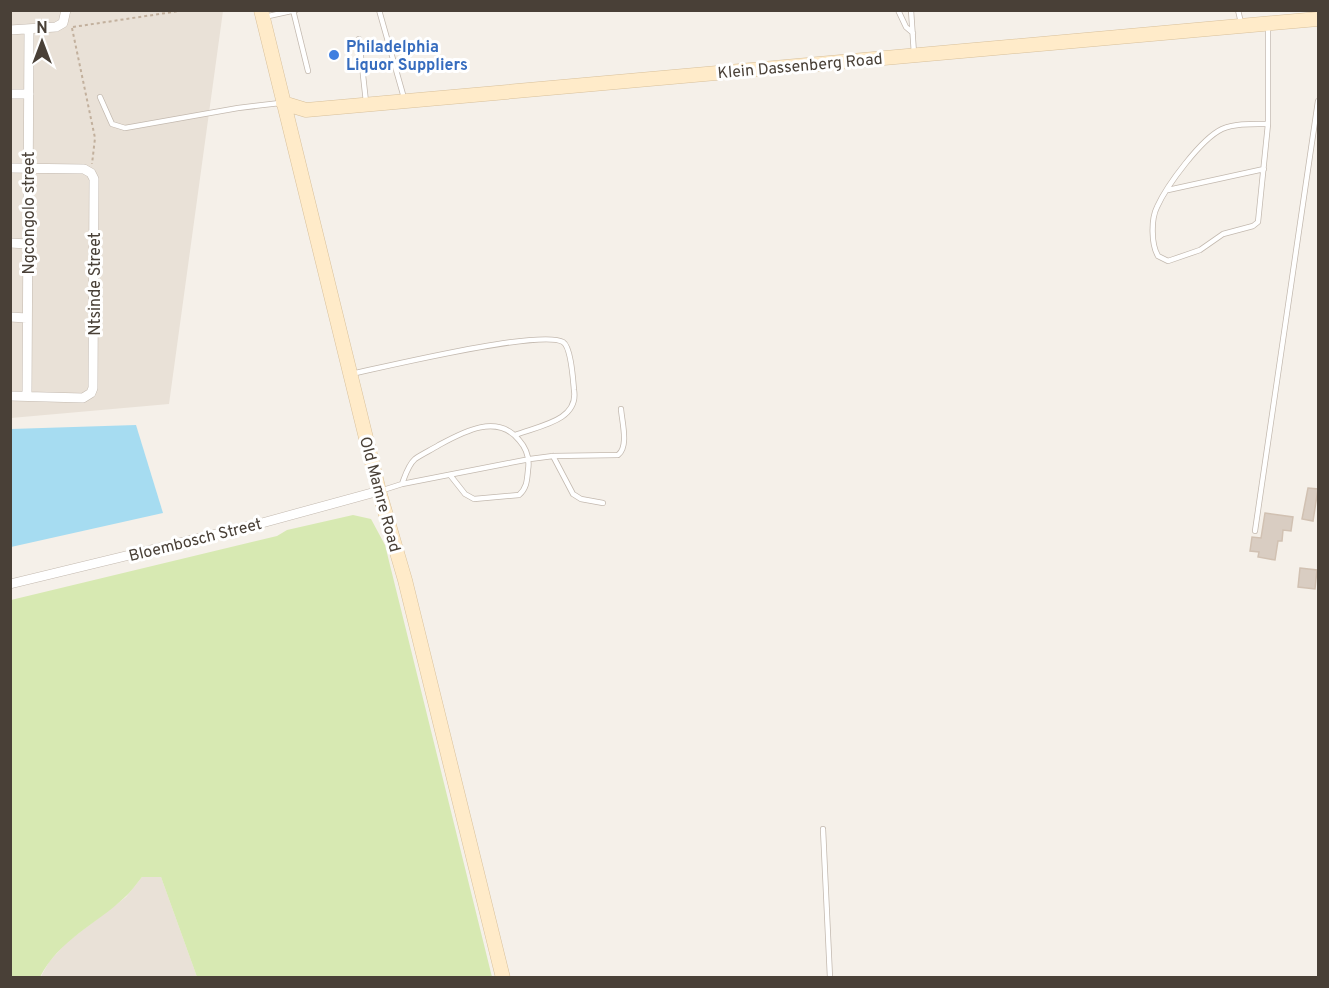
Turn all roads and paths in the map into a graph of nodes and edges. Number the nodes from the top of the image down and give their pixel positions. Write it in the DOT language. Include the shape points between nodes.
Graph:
graph roads {
  1 [pos="66,10"];
  2 [pos="186,10"];
  3 [pos="379,10"];
  4 [pos="898,10"];
  5 [pos="911,10"];
  6 [pos="1238,10"];
  7 [pos="294,11"];
  8 [pos="262,14"];
  9 [pos="1318,19"];
  10 [pos="1268,23"];
  11 [pos="1241,26"];
  12 [pos="10,30"];
  13 [pos="29,30"];
  14 [pos="913,33"];
  15 [pos="360,39"];
  16 [pos="914,54"];
  17 [pos="308,71"];
  18 [pos="10,94"];
  19 [pos="28,94"];
  20 [pos="100,97"];
  21 [pos="1318,100"];
  22 [pos="404,101"];
  23 [pos="283,103"];
  24 [pos="367,104"];
  25 [pos="1268,124"];
  26 [pos="10,168"];
  27 [pos="28,168"];
  28 [pos="1264,169"];
  29 [pos="91,173"];
  30 [pos="1168,190"];
  31 [pos="10,243"];
  32 [pos="28,244"];
  33 [pos="10,317"];
  34 [pos="27,318"];
  35 [pos="350,374"];
  36 [pos="10,396"];
  37 [pos="27,396"];
  38 [pos="621,409"];
  39 [pos="515,435"];
  40 [pos="553,456"];
  41 [pos="530,459"];
  42 [pos="450,475"];
  43 [pos="402,484"];
  44 [pos="379,492"];
  45 [pos="603,503"];
  46 [pos="1255,531"];
  47 [pos="10,584"];
  48 [pos="823,829"];
  49 [pos="503,978"];
  50 [pos="830,978"];
  1 -- 13 [label="street" via="60,26"];
  2 -- 29 [label="path" via="72,28 95,138"];
  3 -- 22 [label="lane"];
  4 -- 14 [label="lane"];
  5 -- 14 [label="lane"];
  6 -- 11 [label="lane"];
  7 -- 8 [label="lane"];
  7 -- 17 [label="lane"];
  8 -- 23 [label="main road, Old Mamre Road"];
  9 -- 10 [label="main road, Klein Dassenberg Road"];
  10 -- 11 [label="main road, Klein Dassenberg Road"];
  10 -- 25 [label="lane"];
  11 -- 16 [label="main road, Klein Dassenberg Road"];
  12 -- 13 [label="street"];
  13 -- 19 [label="street, Ngcongolo street"];
  14 -- 16 [label="lane"];
  15 -- 24 [label="lane"];
  16 -- 22 [label="main road, Klein Dassenberg Road"];
  18 -- 19 [label="street"];
  19 -- 27 [label="street, Ngcongolo street"];
  20 -- 23 [label="lane" via="111,124 125,128"];
  21 -- 46 [label="lane"];
  22 -- 24 [label="main road, Klein Dassenberg Road"];
  23 -- 24 [label="main road, Klein Dassenberg Road" via="306,110"];
  23 -- 35 [label="main road, Old Mamre Road"];
  25 -- 28 [label="lane"];
  25 -- 30 [label="lane" via="1232,126 1211,136"];
  26 -- 27 [label="street"];
  27 -- 29 [label="street" via="84,169"];
  27 -- 32 [label="street, Ngcongolo street"];
  28 -- 30 [label="lane"];
  28 -- 30 [label="lane" via="1256,225 1223,234 1200,250 1168,261 1156,252 1153,226 1157,206"];
  29 -- 37 [label="street, Ntsinde Street" via="93,388 83,398"];
  31 -- 32 [label="street"];
  32 -- 34 [label="street, Ngcongolo street"];
  33 -- 34 [label="street"];
  34 -- 37 [label="street, Ngcongolo street"];
  35 -- 39 [label="lane" via="510,342 549,338 565,343 575,396 573,405 562,417"];
  35 -- 44 [label="main road, Old Mamre Road"];
  36 -- 37 [label="street, Ntsinde Street"];
  38 -- 40 [label="lane" via="621,453"];
  39 -- 41 [label="lane"];
  39 -- 43 [label="lane" via="495,426 463,432 416,459"];
  40 -- 41 [label="lane"];
  40 -- 45 [label="lane" via="573,495"];
  41 -- 42 [label="lane"];
  41 -- 42 [label="lane" via="526,487 519,495 470,498"];
  42 -- 43 [label="lane"];
  43 -- 44 [label="lane"];
  44 -- 47 [label="street, Bloembosch Street"];
  44 -- 49 [label="main road, Old Mamre Road" via="405,580"];
  48 -- 50 [label="lane"];
}
